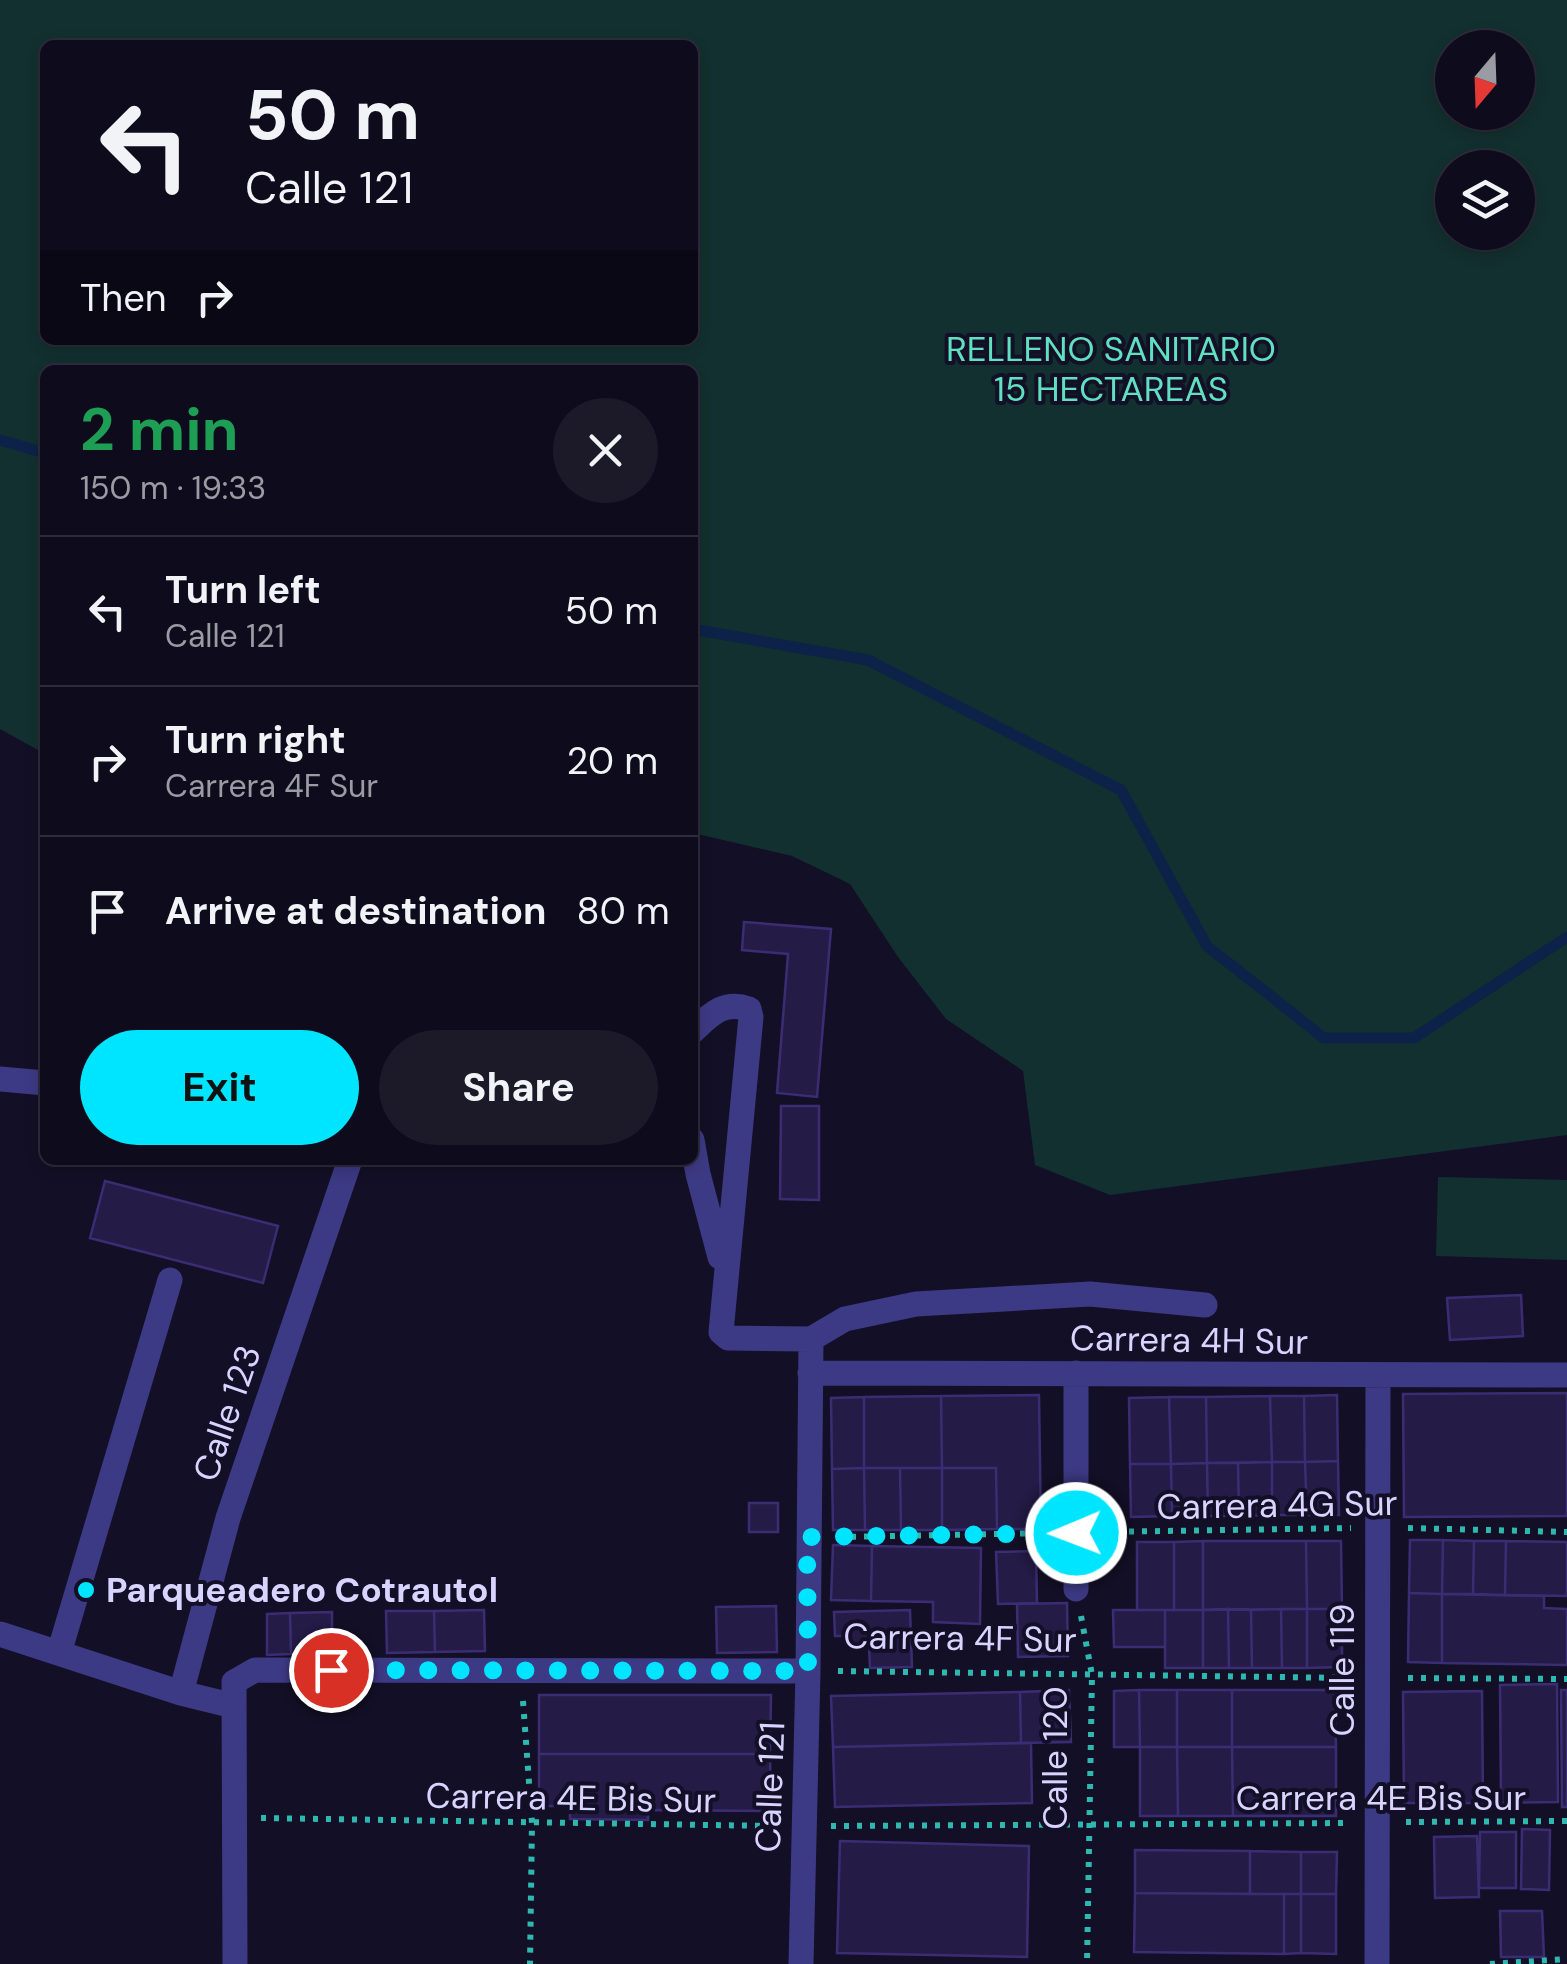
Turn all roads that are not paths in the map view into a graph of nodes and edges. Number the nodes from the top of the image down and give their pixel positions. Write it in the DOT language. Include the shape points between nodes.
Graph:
graph roads {
  1 [pos="698,1026"];
  2 [pos="0,1078"];
  3 [pos="40,1082"];
  4 [pos="348,1165"];
  5 [pos="696,1165"];
  6 [pos="724,1272"];
  7 [pos="170,1280"];
  8 [pos="1205,1305"];
  9 [pos="811,1338"];
  10 [pos="810,1372"];
  11 [pos="1076,1373"];
  12 [pos="1567,1375"];
  13 [pos="1378,1377"];
  14 [pos="1076,1589"];
  15 [pos="0,1634"];
  16 [pos="59,1653"];
  17 [pos="808,1671"];
  18 [pos="181,1692"];
  19 [pos="234,1694"];
  20 [pos="235,1964"];
  21 [pos="800,1964"];
  22 [pos="1376,1964"];
  1 -- 6 [label="street" via="716,1008 739,1006 752,1016"];
  2 -- 3 [label="street"];
  4 -- 18 [label="street, Calle 123" via="228,1518"];
  5 -- 6 [label="street"];
  6 -- 9 [label="street" via="721,1332 728,1338"];
  7 -- 16 [label="street"];
  8 -- 9 [label="street" via="1090,1294 916,1304 845,1320"];
  9 -- 10 [label="street, Calle 121"];
  10 -- 11 [label="street, Carrera 4H Sur"];
  10 -- 17 [label="street, Calle 121"];
  11 -- 13 [label="street, Carrera 4H Sur"];
  11 -- 14 [label="street"];
  12 -- 13 [label="street, Carrera 4H Sur"];
  13 -- 22 [label="street, Calle 119"];
  15 -- 16 [label="street"];
  16 -- 18 [label="street"];
  17 -- 19 [label="street, Carrera 4F Sur" via="256,1670"];
  17 -- 21 [label="street, Calle 121"];
  18 -- 19 [label="street"];
  19 -- 20 [label="street"];
}
